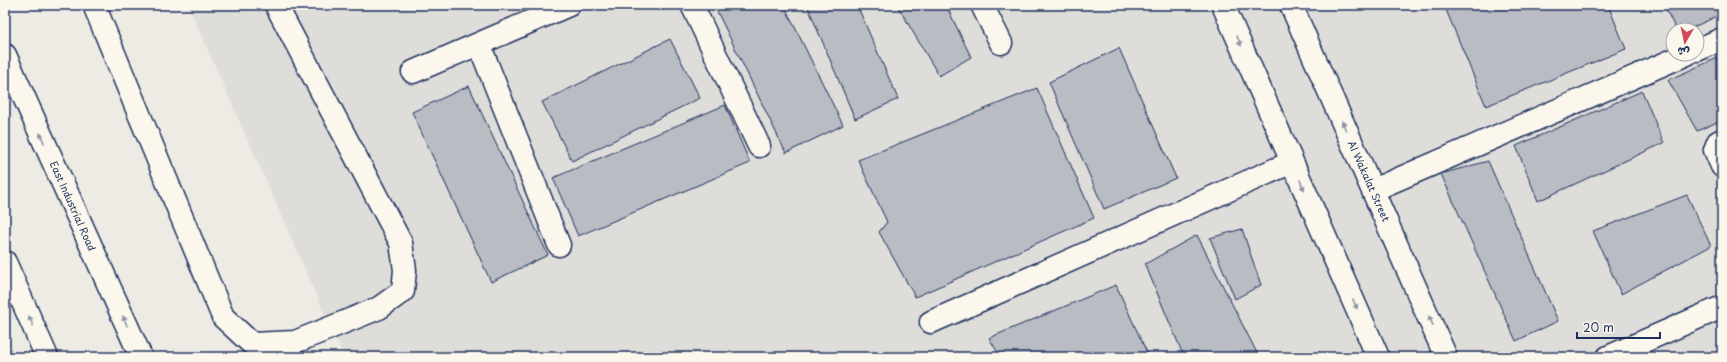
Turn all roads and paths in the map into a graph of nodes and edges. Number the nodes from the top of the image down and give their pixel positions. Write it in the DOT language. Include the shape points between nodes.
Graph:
graph roads {
  1 [pos="94,5"];
  2 [pos="276,5"];
  3 [pos="569,5"];
  4 [pos="692,5"];
  5 [pos="982,5"];
  6 [pos="1223,5"];
  7 [pos="1292,6"];
  8 [pos="1722,39"];
  9 [pos="1001,43"];
  10 [pos="480,44"];
  11 [pos="1705,46"];
  12 [pos="5,55"];
  13 [pos="1669,62"];
  14 [pos="413,72"];
  15 [pos="1722,140"];
  16 [pos="758,146"];
  17 [pos="1292,162"];
  18 [pos="1722,166"];
  19 [pos="1373,190"];
  20 [pos="559,245"];
  21 [pos="5,262"];
  22 [pos="1722,307"];
  23 [pos="931,322"];
  24 [pos="1449,355"];
  25 [pos="47,357"];
  26 [pos="142,357"];
  27 [pos="1378,357"];
  28 [pos="1608,357"];
  1 -- 2 [label="main road" via="223,317 252,344 295,342 379,308 402,291 405,270 401,243"];
  3 -- 10 [label="main road"];
  4 -- 16 [label="main road"];
  5 -- 9 [label="main road"];
  6 -- 17 [label="main road, one-way"];
  19 -- 7 [label="main road, Al Wakalat Street, one-way"];
  8 -- 11 [label="main road"];
  10 -- 14 [label="main road"];
  10 -- 20 [label="main road"];
  26 -- 12 [label="main road, East Industrial Road, one-way"];
  13 -- 19 [label="main road"];
  15 -- 18 [label="main road" via="1718,142 1715,150"];
  17 -- 23 [label="main road"];
  17 -- 27 [label="main road, one-way"];
  24 -- 19 [label="main road, Al Wakalat Street, one-way"];
  25 -- 21 [label="main road, one-way"];
  22 -- 28 [label="main road"];
}
